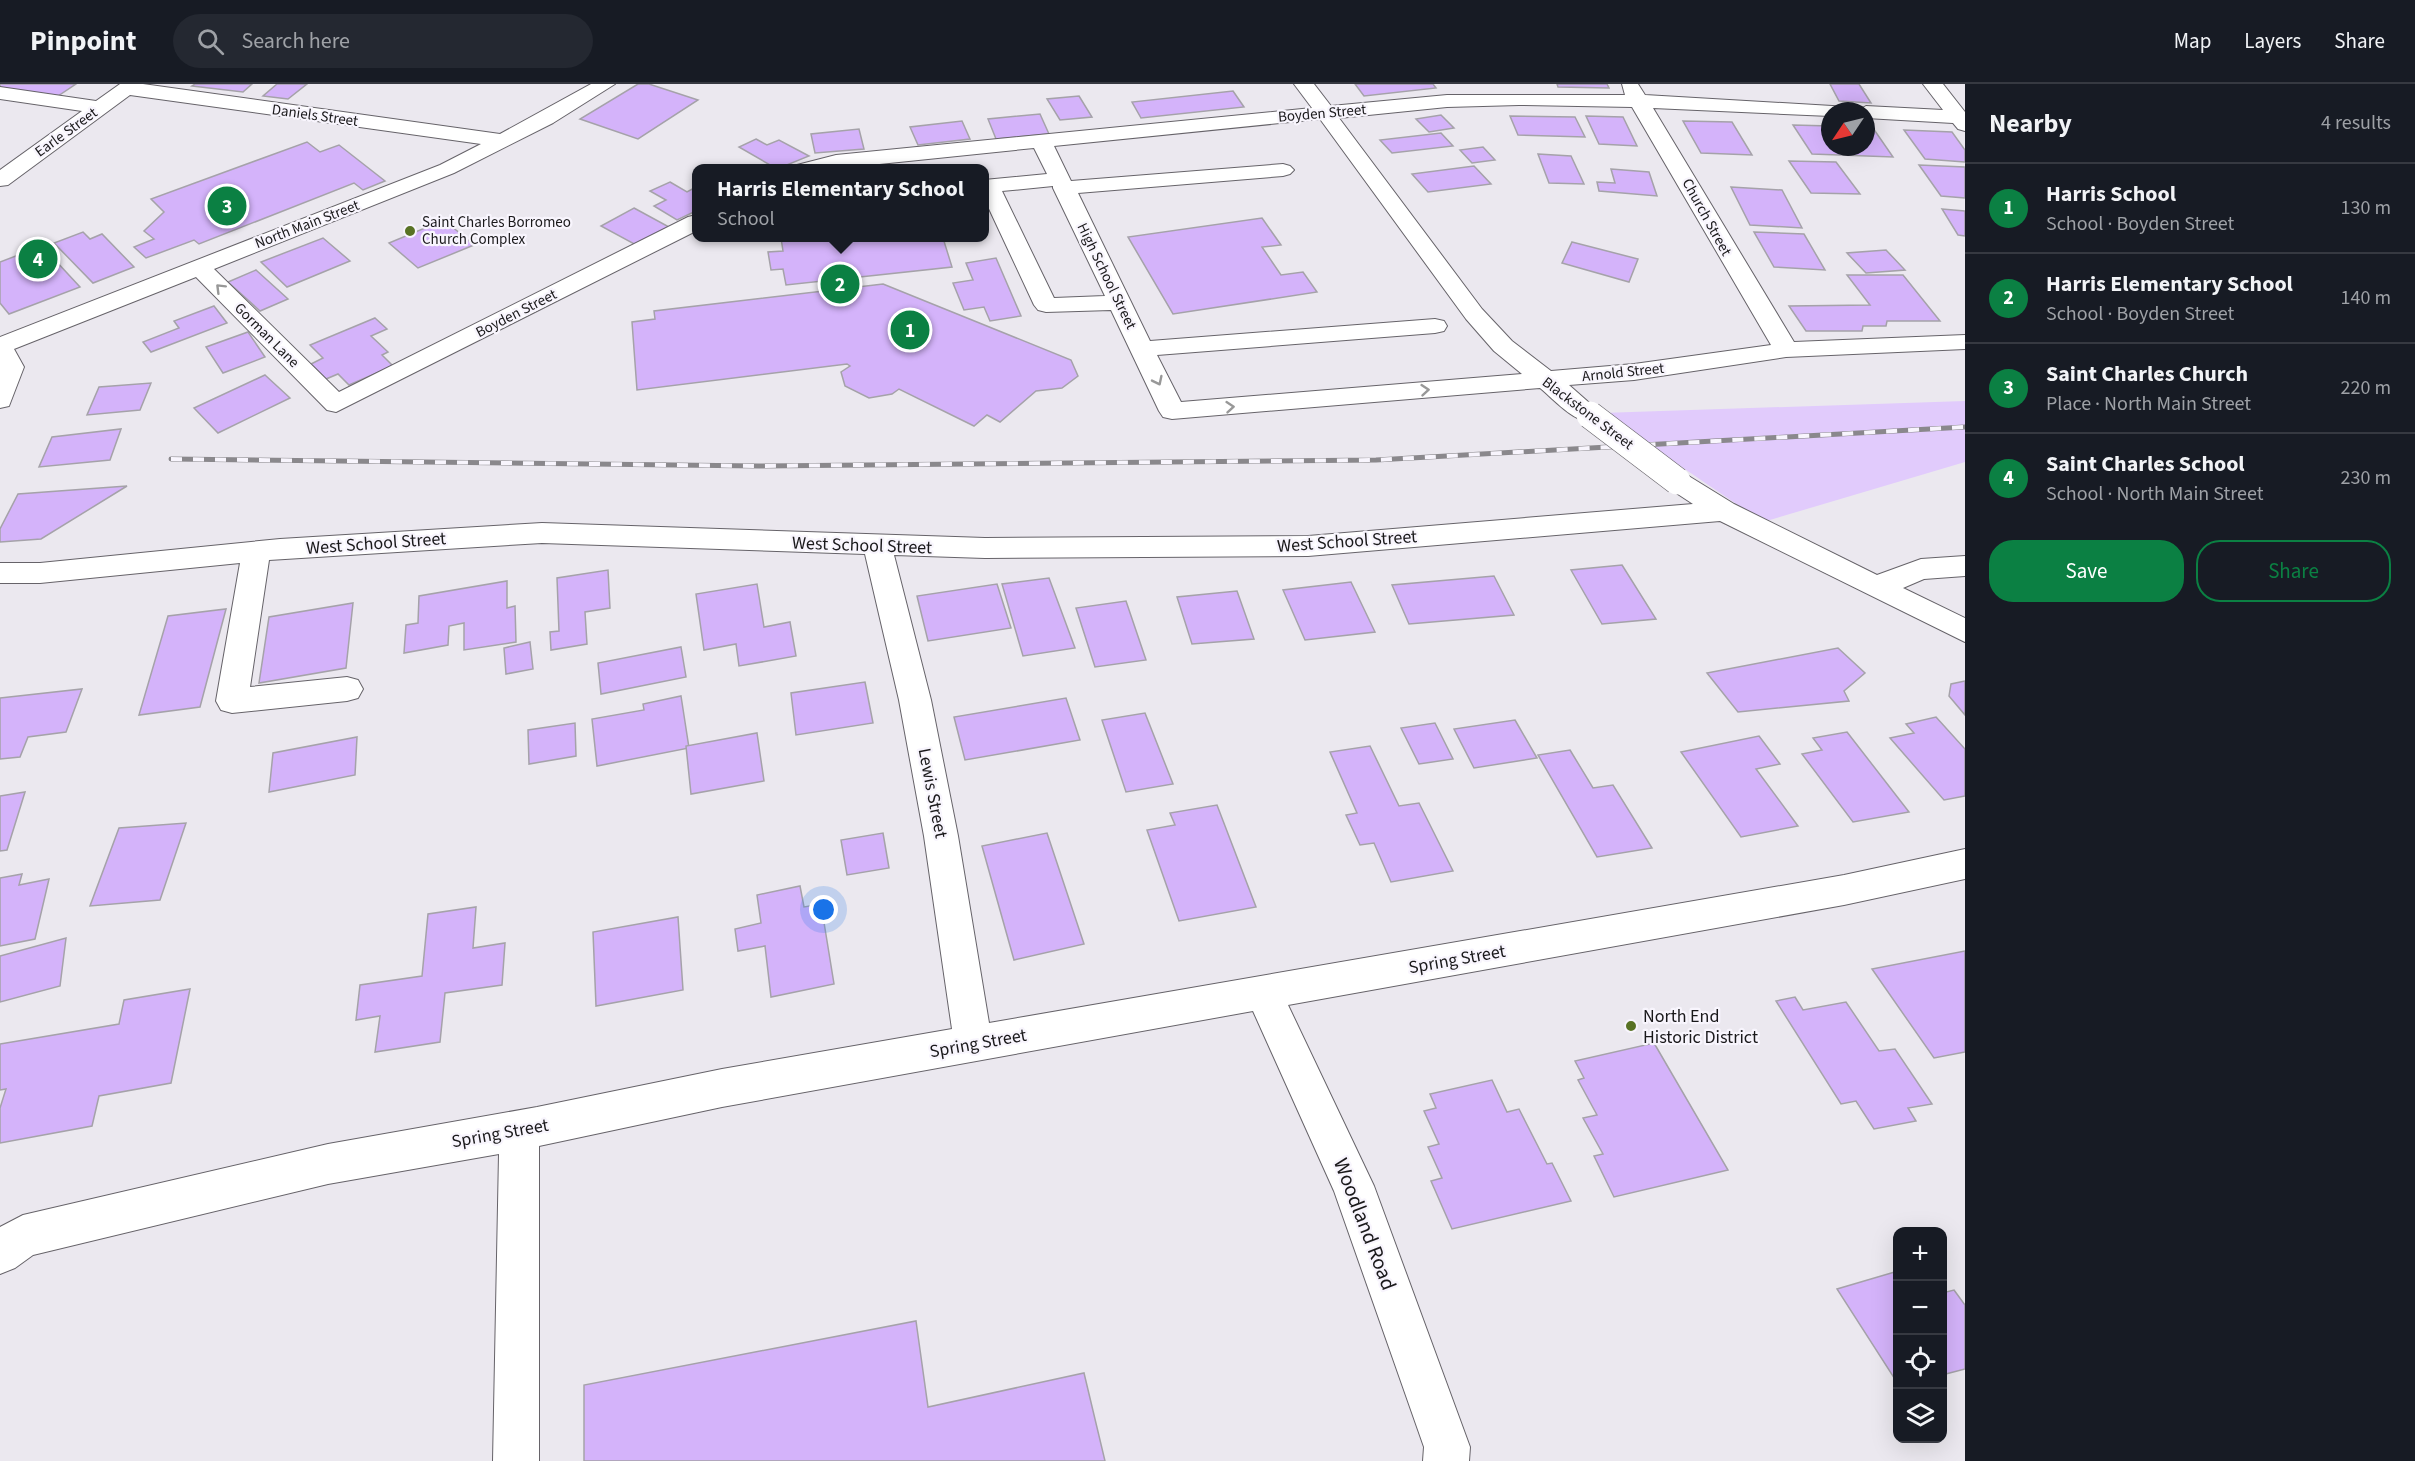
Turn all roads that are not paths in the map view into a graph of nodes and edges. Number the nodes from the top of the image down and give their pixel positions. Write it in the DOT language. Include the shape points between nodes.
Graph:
graph roads {
  1 [pos="604,84"];
  2 [pos="1304,84"];
  3 [pos="1933,84"];
  4 [pos="129,86"];
  5 [pos="1633,92"];
  6 [pos="0,93"];
  7 [pos="100,108"];
  8 [pos="1821,109"];
  9 [pos="1326,113"];
  10 [pos="1875,113"];
  11 [pos="1962,121"];
  12 [pos="1041,140"];
  13 [pos="504,141"];
  14 [pos="822,164"];
  15 [pos="1283,170"];
  16 [pos="0,180"];
  17 [pos="1062,184"];
  18 [pos="989,186"];
  19 [pos="989,190"];
  20 [pos="692,224"];
  21 [pos="198,267"];
  22 [pos="1120,303"];
  23 [pos="1435,326"];
  24 [pos="1965,342"];
  25 [pos="0,346"];
  26 [pos="1142,349"];
  27 [pos="1786,350"];
  28 [pos="1544,380"];
  29 [pos="0,400"];
  30 [pos="336,404"];
  31 [pos="1172,411"];
  32 [pos="1724,511"];
  33 [pos="877,545"];
  34 [pos="256,552"];
  35 [pos="1965,566"];
  36 [pos="0,573"];
  37 [pos="1876,587"];
  38 [pos="1965,631"];
  39 [pos="347,689"];
  40 [pos="1965,864"];
  41 [pos="1264,994"];
  42 [pos="973,1044"];
  43 [pos="519,1129"];
  44 [pos="0,1253"];
  45 [pos="516,1461"];
  46 [pos="1446,1461"];
  1 -- 13 [label="street, North Main Street"];
  2 -- 9 [label="street, Blackstone Street"];
  3 -- 11 [label="street"];
  4 -- 7 [label="street, Earle Street"];
  4 -- 13 [label="street, Daniels Street"];
  5 -- 8 [label="street, Boyden Street"];
  5 -- 9 [label="street, Boyden Street" via="1447,101"];
  5 -- 27 [label="street, Church Street"];
  6 -- 7 [label="street"];
  7 -- 16 [label="street, Earle Street"];
  9 -- 12 [label="street, Boyden Street"];
  9 -- 28 [label="street, Blackstone Street" via="1474,314 1503,346"];
  10 -- 11 [label="street"];
  12 -- 14 [label="street, Boyden Street"];
  12 -- 17 [label="street, High School Street"];
  13 -- 21 [label="street, North Main Street" via="391,192"];
  15 -- 17 [label="street"];
  17 -- 18 [label="street"];
  17 -- 22 [label="street, High School Street"];
  19 -- 22 [label="street" via="1046,305"];
  20 -- 30 [label="street, Boyden Street"];
  21 -- 25 [label="street, North Main Street"];
  30 -- 21 [label="street, Gorman Lane, one-way"];
  22 -- 26 [label="street, High School Street"];
  23 -- 26 [label="street"];
  24 -- 27 [label="street, Arnold Street"];
  25 -- 29 [label="street" via="12,366"];
  26 -- 31 [label="street, High School Street, one-way"];
  27 -- 28 [label="street, Arnold Street" via="1634,372"];
  31 -- 28 [label="street, Arnold Street, one-way"];
  28 -- 32 [label="street, Blackstone Street, bridge" via="1677,481"];
  32 -- 33 [label="street, West School Street" via="1308,546"];
  32 -- 37 [label="street, Blackstone Street"];
  33 -- 34 [label="street, West School Street" via="542,533"];
  33 -- 42 [label="street, Lewis Street" via="915,700 941,836"];
  34 -- 36 [label="street, West School Street" via="40,573"];
  34 -- 39 [label="street" via="232,701"];
  35 -- 37 [label="street" via="1921,569"];
  37 -- 38 [label="street, Blackstone Street"];
  40 -- 41 [label="street, Spring Street" via="1844,890"];
  41 -- 42 [label="street, Spring Street"];
  41 -- 46 [label="street, Woodland Road" via="1353,1186 1447,1447"];
  42 -- 43 [label="street, Spring Street"];
  43 -- 44 [label="street, Spring Street" via="328,1164 23,1236"];
  43 -- 45 [label="street"];
}
